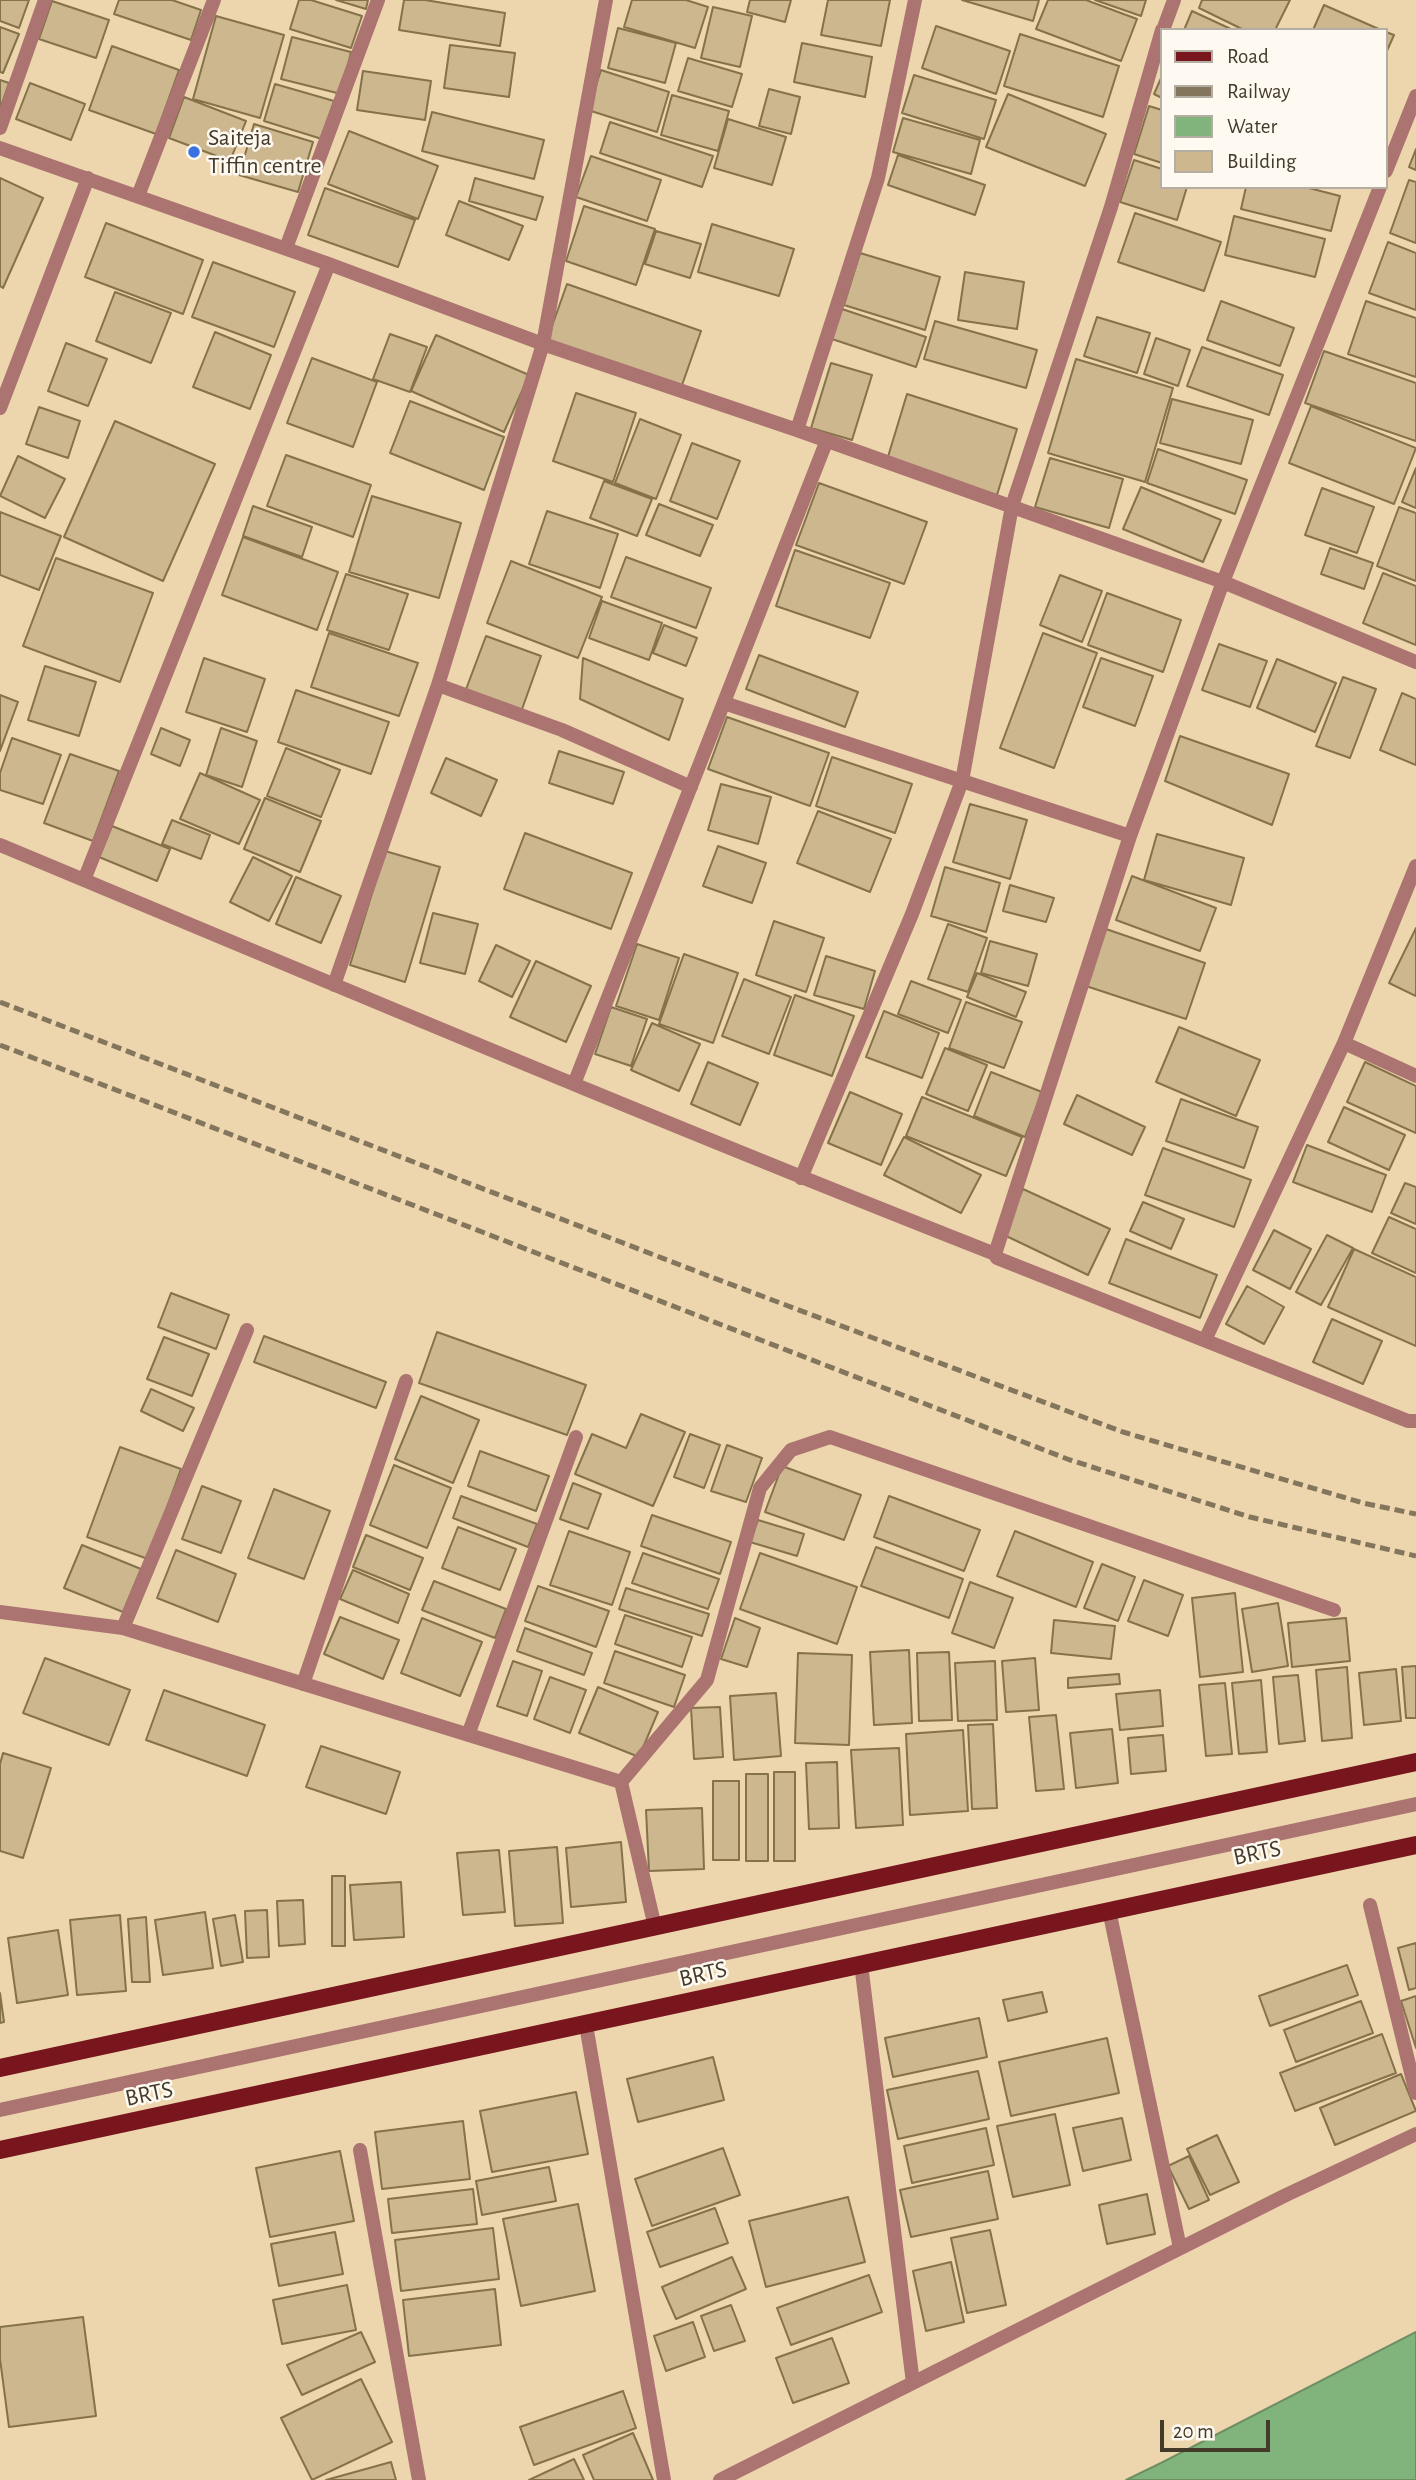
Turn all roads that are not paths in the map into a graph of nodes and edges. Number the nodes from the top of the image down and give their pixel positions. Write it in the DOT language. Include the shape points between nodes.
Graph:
graph roads {
  1 [pos="45,0"];
  2 [pos="214,0"];
  3 [pos="379,0"];
  4 [pos="606,0"];
  5 [pos="915,0"];
  6 [pos="1174,0"];
  7 [pos="1163,28"];
  8 [pos="1160,37"];
  9 [pos="1416,96"];
  10 [pos="0,128"];
  11 [pos="0,148"];
  12 [pos="1388,166"];
  13 [pos="89,178"];
  14 [pos="1379,189"];
  15 [pos="138,196"];
  16 [pos="286,248"];
  17 [pos="329,264"];
  18 [pos="543,344"];
  19 [pos="0,408"];
  20 [pos="797,430"];
  21 [pos="827,440"];
  22 [pos="1012,506"];
  23 [pos="1223,582"];
  24 [pos="1416,662"];
  25 [pos="438,685"];
  26 [pos="724,703"];
  27 [pos="962,781"];
  28 [pos="691,787"];
  29 [pos="1130,836"];
  30 [pos="0,845"];
  31 [pos="1416,866"];
  32 [pos="84,880"];
  33 [pos="1412,886"];
  34 [pos="334,985"];
  35 [pos="1344,1043"];
  36 [pos="1416,1076"];
  37 [pos="574,1084"];
  38 [pos="801,1178"];
  39 [pos="995,1254"];
  40 [pos="247,1330"];
  41 [pos="1205,1340"];
  42 [pos="406,1381"];
  43 [pos="1416,1407"];
  44 [pos="1412,1421"];
  45 [pos="576,1437"];
  46 [pos="1334,1610"];
  47 [pos="0,1612"];
  48 [pos="123,1628"];
  49 [pos="303,1684"];
  50 [pos="468,1735"];
  51 [pos="1416,1762"];
  52 [pos="621,1782"];
  53 [pos="1416,1804"];
  54 [pos="1416,1845"];
  55 [pos="1370,1905"];
  56 [pos="1109,1910"];
  57 [pos="654,1927"];
  58 [pos="860,1964"];
  59 [pos="586,2025"];
  60 [pos="0,2068"];
  61 [pos="1416,2093"];
  62 [pos="0,2110"];
  63 [pos="1416,2134"];
  64 [pos="0,2150"];
  65 [pos="360,2150"];
  66 [pos="1180,2248"];
  67 [pos="913,2383"];
  68 [pos="419,2480"];
  69 [pos="664,2480"];
  70 [pos="720,2480"];
  1 -- 10 [label="street"];
  2 -- 15 [label="street"];
  3 -- 16 [label="street"];
  4 -- 18 [label="street"];
  5 -- 20 [label="street" via="878,178"];
  6 -- 7 [label="street"];
  8 -- 22 [label="street" via="1111,207"];
  9 -- 12 [label="street"];
  11 -- 13 [label="street"];
  13 -- 15 [label="street"];
  13 -- 19 [label="street"];
  14 -- 23 [label="street"];
  15 -- 16 [label="street"];
  16 -- 17 [label="street"];
  17 -- 18 [label="street"];
  17 -- 32 [label="street"];
  18 -- 20 [label="street"];
  18 -- 25 [label="street"];
  20 -- 21 [label="street"];
  21 -- 22 [label="street"];
  21 -- 26 [label="street"];
  22 -- 23 [label="street"];
  22 -- 27 [label="street"];
  23 -- 24 [label="street"];
  23 -- 29 [label="street"];
  25 -- 28 [label="street" via="562,730"];
  25 -- 34 [label="street"];
  26 -- 27 [label="street"];
  26 -- 28 [label="street"];
  27 -- 29 [label="street"];
  27 -- 38 [label="street" via="912,914"];
  28 -- 37 [label="street"];
  29 -- 39 [label="street"];
  30 -- 32 [label="street"];
  31 -- 33 [label="street"];
  32 -- 34 [label="street"];
  33 -- 35 [label="street"];
  34 -- 37 [label="street"];
  35 -- 36 [label="street"];
  35 -- 41 [label="street"];
  37 -- 38 [label="street"];
  38 -- 39 [label="street"];
  39 -- 41 [label="street"];
  40 -- 48 [label="street"];
  41 -- 44 [label="street"];
  42 -- 49 [label="street"];
  43 -- 44 [label="street"];
  45 -- 50 [label="street"];
  46 -- 52 [label="street" via="830,1437 791,1450 761,1488 707,1680"];
  47 -- 48 [label="street"];
  48 -- 49 [label="street"];
  49 -- 50 [label="street"];
  50 -- 52 [label="street"];
  51 -- 57 [label="main road"];
  52 -- 57 [label="street"];
  53 -- 62 [label="street"];
  54 -- 56 [label="main road, BRTS"];
  55 -- 61 [label="street"];
  56 -- 58 [label="main road, BRTS"];
  56 -- 66 [label="street"];
  57 -- 60 [label="main road"];
  58 -- 59 [label="main road, BRTS"];
  58 -- 67 [label="street"];
  59 -- 64 [label="main road, BRTS"];
  59 -- 69 [label="street"];
  63 -- 66 [label="street"];
  65 -- 68 [label="street"];
  66 -- 67 [label="street"];
  67 -- 70 [label="street"];
}
